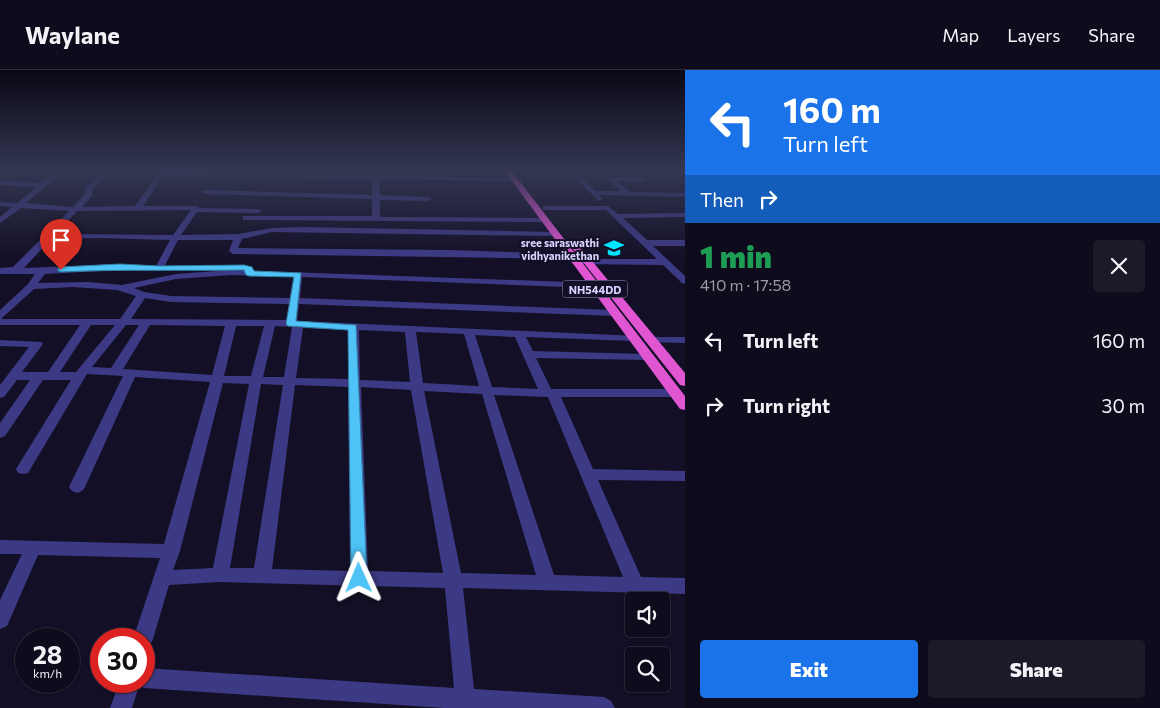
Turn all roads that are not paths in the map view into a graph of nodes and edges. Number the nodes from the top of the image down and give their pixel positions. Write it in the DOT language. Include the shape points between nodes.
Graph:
graph roads {
  1 [pos="25,200"];
  2 [pos="84,200"];
  3 [pos="144,200"];
  4 [pos="201,200"];
  5 [pos="375,200"];
  6 [pos="531,200"];
  7 [pos="538,200"];
  8 [pos="600,200"];
  9 [pos="0,204"];
  10 [pos="20,204"];
  11 [pos="138,208"];
  12 [pos="546,208"];
  13 [pos="608,208"];
  14 [pos="75,209"];
  15 [pos="196,209"];
  16 [pos="685,215"];
  17 [pos="616,216"];
  18 [pos="246,218"];
  19 [pos="299,218"];
  20 [pos="376,219"];
  21 [pos="544,220"];
  22 [pos="0,221"];
  23 [pos="554,234"];
  24 [pos="49,237"];
  25 [pos="238,237"];
  26 [pos="175,238"];
  27 [pos="393,241"];
  28 [pos="643,242"];
  29 [pos="685,243"];
  30 [pos="574,260"];
  31 [pos="588,262"];
  32 [pos="663,262"];
  33 [pos="159,269"];
  34 [pos="16,270"];
  35 [pos="42,271"];
  36 [pos="0,272"];
  37 [pos="249,274"];
  38 [pos="298,274"];
  39 [pos="685,281"];
  40 [pos="593,285"];
  41 [pos="31,286"];
  42 [pos="123,288"];
  43 [pos="142,295"];
  44 [pos="296,301"];
  45 [pos="0,302"];
  46 [pos="14,302"];
  47 [pos="614,313"];
  48 [pos="0,316"];
  49 [pos="0,322"];
  50 [pos="88,322"];
  51 [pos="123,322"];
  52 [pos="147,322"];
  53 [pos="231,323"];
  54 [pos="270,323"];
  55 [pos="295,324"];
  56 [pos="353,327"];
  57 [pos="410,329"];
  58 [pos="468,331"];
  59 [pos="518,333"];
  60 [pos="633,338"];
  61 [pos="650,340"];
  62 [pos="685,340"];
  63 [pos="0,343"];
  64 [pos="528,354"];
  65 [pos="647,357"];
  66 [pos="114,372"];
  67 [pos="82,373"];
  68 [pos="131,373"];
  69 [pos="13,376"];
  70 [pos="46,376"];
  71 [pos="218,379"];
  72 [pos="256,380"];
  73 [pos="290,381"];
  74 [pos="685,382"];
  75 [pos="354,383"];
  76 [pos="417,386"];
  77 [pos="485,390"];
  78 [pos="549,393"];
  79 [pos="675,393"];
  80 [pos="0,394"];
  81 [pos="685,406"];
  82 [pos="0,433"];
  83 [pos="24,469"];
  84 [pos="587,474"];
  85 [pos="685,476"];
  86 [pos="77,487"];
  87 [pos="0,547"];
  88 [pos="33,548"];
  89 [pos="172,551"];
  90 [pos="220,575"];
  91 [pos="262,576"];
  92 [pos="163,578"];
  93 [pos="359,578"];
  94 [pos="453,580"];
  95 [pos="547,581"];
  96 [pos="636,584"];
  97 [pos="685,586"];
  98 [pos="0,620"];
  99 [pos="147,628"];
  100 [pos="155,679"];
  101 [pos="126,693"];
  102 [pos="465,699"];
  103 [pos="121,708"];
  104 [pos="604,708"];
  1 -- 10 [label="street"];
  2 -- 14 [label="street"];
  3 -- 11 [label="street"];
  4 -- 15 [label="street"];
  5 -- 20 [label="street"];
  6 -- 21 [label="highway, NH544DD"];
  7 -- 12 [label="highway, NH544DD"];
  8 -- 13 [label="street"];
  9 -- 10 [label="street"];
  10 -- 14 [label="street"];
  10 -- 22 [label="street"];
  11 -- 14 [label="street"];
  11 -- 15 [label="street"];
  12 -- 13 [label="street"];
  12 -- 31 [label="highway, NH544DD"];
  13 -- 17 [label="street"];
  14 -- 24 [label="street"];
  15 -- 19 [label="street" via="300,212"];
  15 -- 26 [label="street"];
  16 -- 17 [label="street"];
  17 -- 28 [label="street"];
  18 -- 19 [label="street"];
  19 -- 20 [label="street"];
  20 -- 21 [label="street"];
  21 -- 23 [label="highway, NH544DD"];
  23 -- 27 [label="street"];
  23 -- 30 [label="highway, NH544DD"];
  24 -- 26 [label="street"];
  24 -- 34 [label="street"];
  25 -- 26 [label="street"];
  25 -- 27 [label="street" via="272,230"];
  25 -- 27 [label="street" via="233,251"];
  26 -- 33 [label="street"];
  27 -- 30 [label="street"];
  28 -- 29 [label="street"];
  28 -- 32 [label="street"];
  30 -- 31 [label="street"];
  30 -- 40 [label="highway, NH544DD"];
  31 -- 32 [label="street"];
  31 -- 61 [label="highway, NH544DD"];
  32 -- 39 [label="street"];
  33 -- 35 [label="street" via="120,267"];
  33 -- 37 [label="street" via="247,268"];
  34 -- 35 [label="street"];
  34 -- 36 [label="street"];
  35 -- 41 [label="street"];
  37 -- 38 [label="street"];
  37 -- 42 [label="street" via="180,276 148,280"];
  38 -- 40 [label="street"];
  38 -- 44 [label="street"];
  40 -- 47 [label="highway, NH544DD"];
  41 -- 42 [label="street"];
  41 -- 46 [label="street"];
  42 -- 43 [label="street"];
  43 -- 44 [label="street" via="171,299"];
  43 -- 51 [label="street"];
  44 -- 47 [label="street"];
  44 -- 55 [label="street"];
  45 -- 46 [label="street"];
  46 -- 48 [label="street"];
  47 -- 60 [label="highway, NH544DD"];
  49 -- 50 [label="street"];
  50 -- 51 [label="street"];
  50 -- 70 [label="street"];
  51 -- 52 [label="street"];
  51 -- 67 [label="street"];
  52 -- 53 [label="street"];
  52 -- 66 [label="street"];
  53 -- 54 [label="street"];
  53 -- 71 [label="street"];
  54 -- 55 [label="street"];
  54 -- 72 [label="street"];
  55 -- 56 [label="street"];
  55 -- 73 [label="street"];
  56 -- 57 [label="street"];
  56 -- 75 [label="street"];
  57 -- 58 [label="street"];
  57 -- 76 [label="street"];
  58 -- 59 [label="street"];
  58 -- 77 [label="street"];
  59 -- 60 [label="street"];
  59 -- 64 [label="street"];
  60 -- 65 [label="highway, NH544DD"];
  61 -- 62 [label="street"];
  61 -- 74 [label="highway, NH544DD"];
  63 -- 69 [label="street" via="36,344"];
  64 -- 65 [label="street"];
  64 -- 78 [label="street"];
  65 -- 79 [label="highway, NH544DD"];
  66 -- 67 [label="street"];
  66 -- 68 [label="street"];
  67 -- 70 [label="street"];
  67 -- 83 [label="street"];
  68 -- 71 [label="street"];
  68 -- 86 [label="street"];
  69 -- 70 [label="street"];
  69 -- 80 [label="street"];
  70 -- 82 [label="street"];
  71 -- 72 [label="street"];
  71 -- 89 [label="street"];
  72 -- 73 [label="street"];
  72 -- 90 [label="street"];
  73 -- 75 [label="street"];
  73 -- 91 [label="street"];
  75 -- 76 [label="street"];
  75 -- 93 [label="street"];
  76 -- 77 [label="street"];
  76 -- 94 [label="street"];
  77 -- 78 [label="street"];
  77 -- 95 [label="street"];
  78 -- 79 [label="street"];
  78 -- 84 [label="street"];
  79 -- 81 [label="highway, NH544DD"];
  84 -- 85 [label="street"];
  84 -- 96 [label="street"];
  87 -- 88 [label="street"];
  88 -- 89 [label="street"];
  88 -- 98 [label="street"];
  89 -- 92 [label="street"];
  90 -- 91 [label="street"];
  90 -- 92 [label="street"];
  91 -- 93 [label="street"];
  92 -- 99 [label="street"];
  93 -- 94 [label="street"];
  94 -- 95 [label="street"];
  94 -- 102 [label="street"];
  95 -- 96 [label="street"];
  96 -- 97 [label="street"];
  100 -- 102 [label="street"];
  101 -- 103 [label="street"];
  102 -- 104 [label="street"];
}
